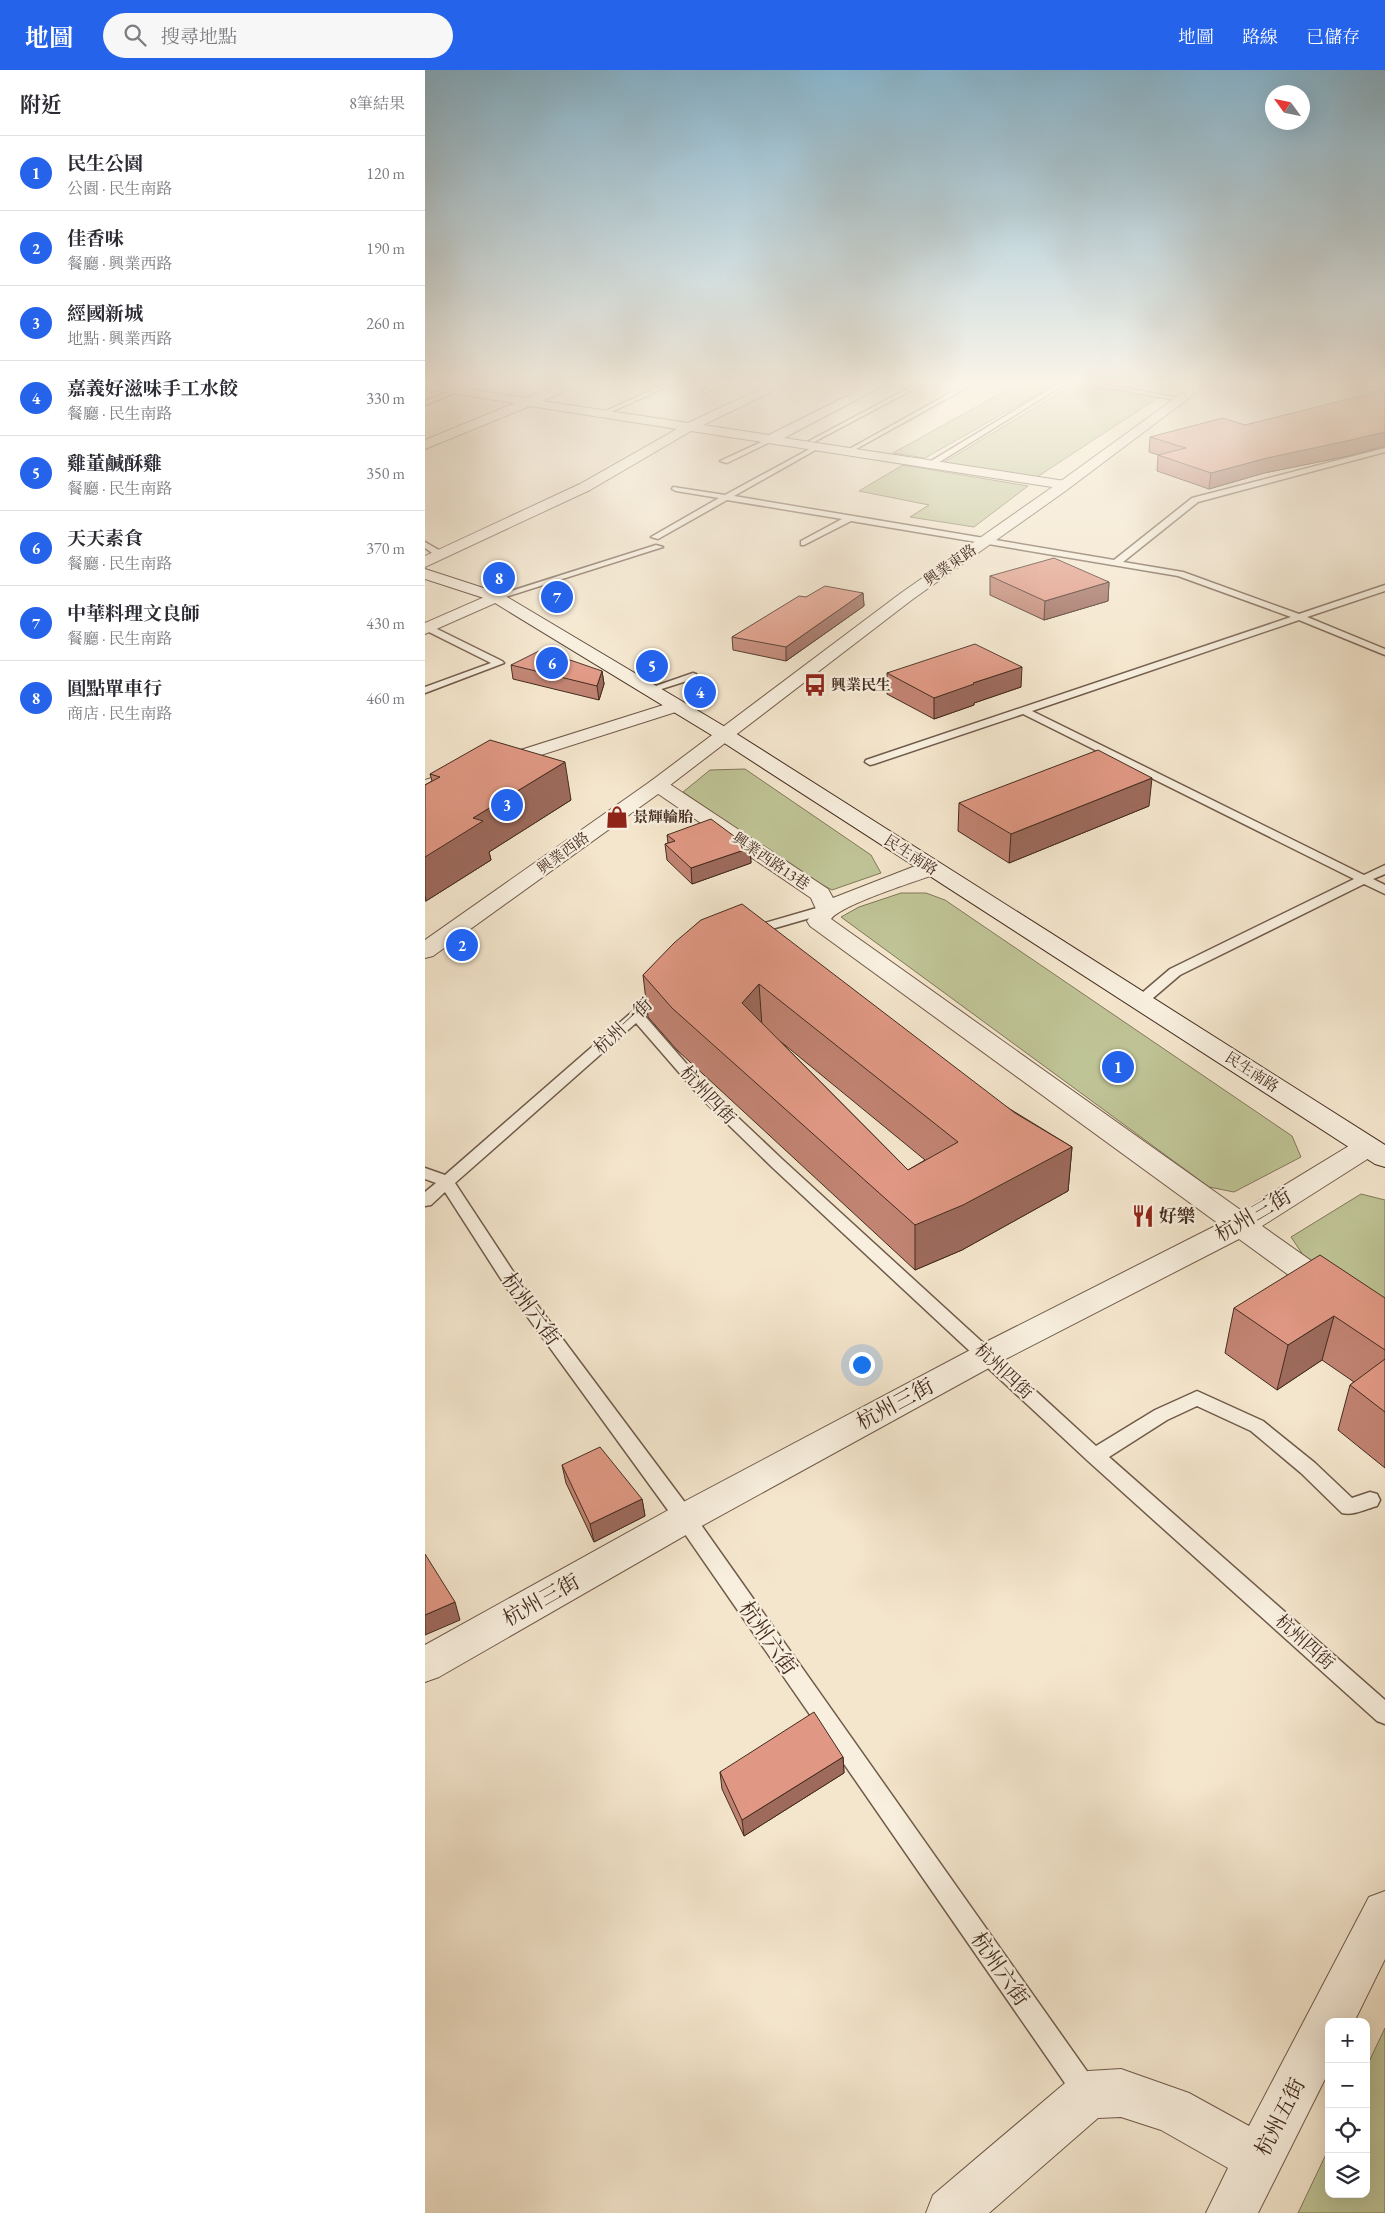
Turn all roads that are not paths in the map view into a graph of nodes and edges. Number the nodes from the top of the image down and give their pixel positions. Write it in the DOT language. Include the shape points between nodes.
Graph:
graph roads {
  1 [pos="592,483"];
  2 [pos="751,483"];
  3 [pos="1058,483"];
  4 [pos="1260,483"];
  5 [pos="1065,484"];
  6 [pos="676,489"];
  7 [pos="728,497"];
  8 [pos="850,518"];
  9 [pos="655,537"];
  10 [pos="985,541"];
  11 [pos="804,543"];
  12 [pos="425,544"];
  13 [pos="659,547"];
  14 [pos="441,555"];
  15 [pos="425,562"];
  16 [pos="1115,563"];
  17 [pos="425,574"];
  18 [pos="1385,588"];
  19 [pos="496,597"];
  20 [pos="1299,617"];
  21 [pos="426,628"];
  22 [pos="1385,652"];
  23 [pos="693,676"];
  24 [pos="425,690"];
  25 [pos="649,690"];
  26 [pos="676,706"];
  27 [pos="1025,711"];
  28 [pos="725,735"];
  29 [pos="871,762"];
  30 [pos="658,785"];
  31 [pos="425,786"];
  32 [pos="931,868"];
  33 [pos="1385,869"];
  34 [pos="1363,879"];
  35 [pos="1385,890"];
  36 [pos="827,910"];
  37 [pos="735,935"];
  38 [pos="425,951"];
  39 [pos="671,980"];
  40 [pos="1141,1000"];
  41 [pos="637,1015"];
  42 [pos="1376,1152"];
  43 [pos="425,1173"];
  44 [pos="447,1182"];
  45 [pos="425,1201"];
  46 [pos="1240,1226"];
  47 [pos="1385,1330"];
  48 [pos="987,1355"];
  49 [pos="1095,1456"];
  50 [pos="1370,1500"];
  51 [pos="685,1518"];
  52 [pos="425,1665"];
  53 [pos="1385,1714"];
  54 [pos="1385,1913"];
  55 [pos="1331,2018"];
  56 [pos="1325,2030"];
  57 [pos="1088,2095"];
  58 [pos="1258,2158"];
  59 [pos="951,2213"];
  60 [pos="1231,2213"];
  1 -- 14 [label="street"];
  2 -- 7 [label="lane"];
  3 -- 5 [label="street"];
  4 -- 16 [label="lane" via="1195,500"];
  5 -- 10 [label="street, 興業東路"];
  6 -- 7 [label="lane"];
  7 -- 8 [label="lane"];
  7 -- 9 [label="lane"];
  8 -- 10 [label="lane"];
  8 -- 11 [label="lane"];
  10 -- 16 [label="lane"];
  10 -- 28 [label="street, 興業東路" via="907,596"];
  12 -- 14 [label="lane"];
  13 -- 19 [label="lane"];
  14 -- 15 [label="street"];
  16 -- 20 [label="lane" via="1180,574"];
  17 -- 19 [label="street, 民生南路"];
  18 -- 20 [label="lane"];
  19 -- 21 [label="street"];
  19 -- 25 [label="street, 民生南路"];
  20 -- 22 [label="lane"];
  20 -- 27 [label="lane"];
  21 -- 24 [label="lane" via="499,663"];
  23 -- 25 [label="lane"];
  25 -- 26 [label="street, 民生南路"];
  26 -- 28 [label="street, 民生南路"];
  26 -- 31 [label="street"];
  27 -- 29 [label="lane"];
  27 -- 34 [label="lane"];
  28 -- 30 [label="street, 興業西路"];
  28 -- 32 [label="street, 民生南路"];
  30 -- 36 [label="street, 興業西路13巷" via="820,894"];
  30 -- 38 [label="street, 興業西路"];
  32 -- 36 [label="street"];
  32 -- 40 [label="street, 民生南路"];
  33 -- 34 [label="lane"];
  34 -- 35 [label="lane"];
  34 -- 40 [label="lane" via="1175,972"];
  36 -- 37 [label="lane"];
  36 -- 46 [label="street" via="819,921"];
  39 -- 41 [label="lane, 杭州一街"];
  40 -- 42 [label="street, 民生南路"];
  41 -- 44 [label="lane, 杭州一街"];
  41 -- 48 [label="lane, 杭州四街" via="714,1103"];
  42 -- 46 [label="street, 杭州三街"];
  43 -- 44 [label="lane"];
  44 -- 45 [label="lane, 杭州一街"];
  44 -- 51 [label="lane, 杭州六街" via="514,1286"];
  46 -- 47 [label="street"];
  46 -- 48 [label="street, 杭州三街"];
  48 -- 49 [label="lane, 杭州四街"];
  48 -- 51 [label="street, 杭州三街"];
  49 -- 50 [label="lane" via="1161,1415 1197,1398 1257,1426 1349,1506"];
  49 -- 53 [label="lane, 杭州四街"];
  51 -- 52 [label="street, 杭州三街"];
  51 -- 57 [label="lane, 杭州六街"];
  54 -- 55 [label="street, 杭州五街"];
  56 -- 58 [label="street, 杭州五街"];
  57 -- 58 [label="street" via="1121,2093 1173,2110"];
  57 -- 59 [label="street"];
  58 -- 60 [label="street, 杭州五街"];
}
